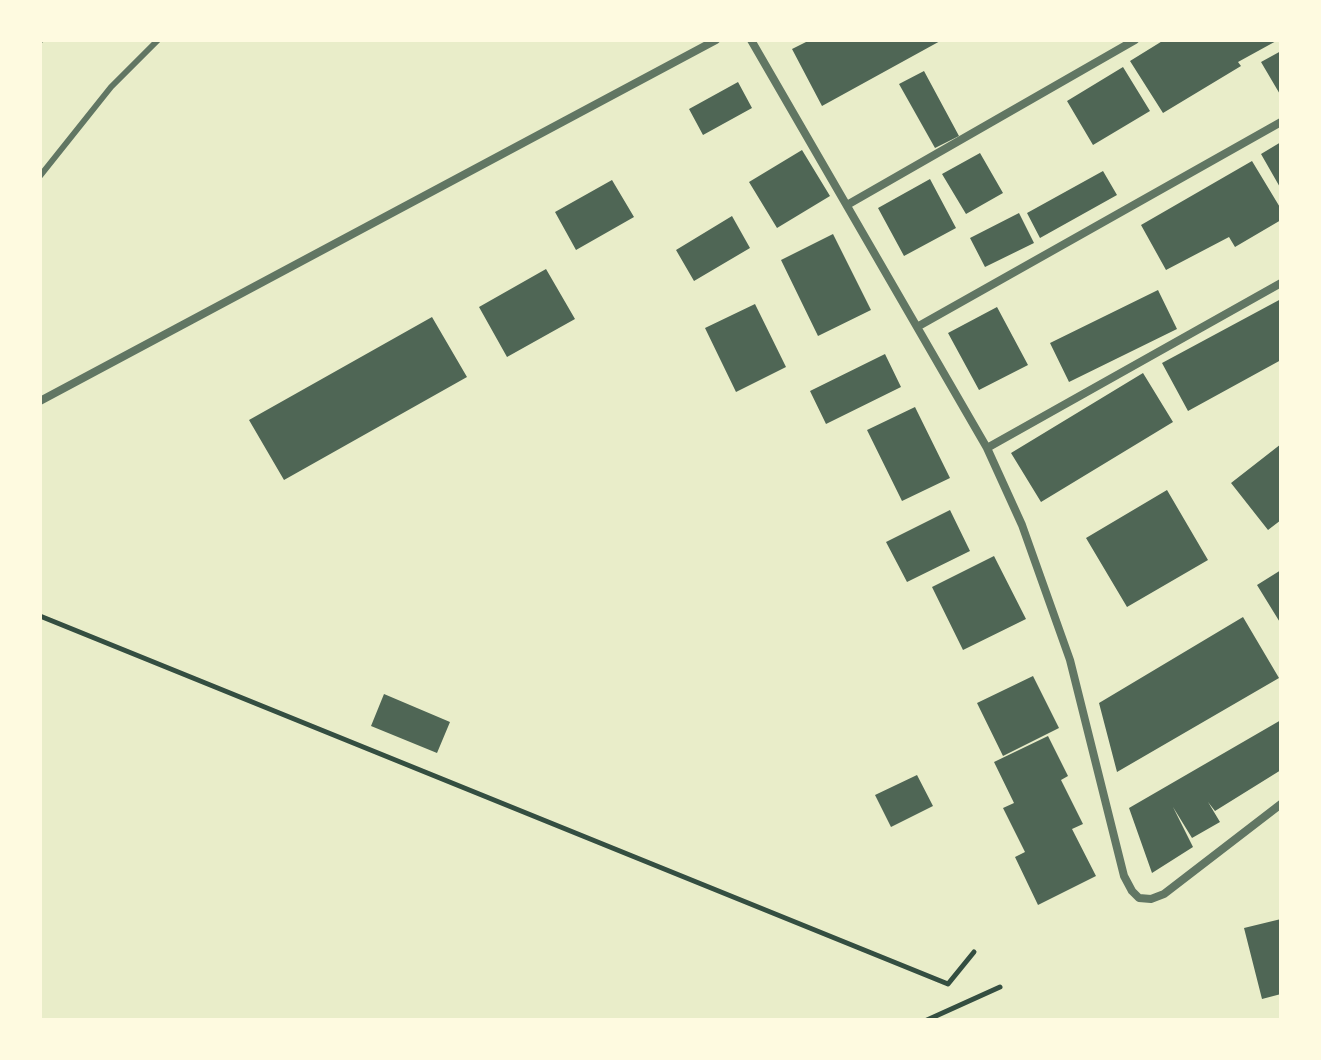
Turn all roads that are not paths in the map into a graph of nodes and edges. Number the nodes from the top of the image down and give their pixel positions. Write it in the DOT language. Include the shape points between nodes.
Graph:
graph roads {
  1 [pos="158,40"];
  2 [pos="716,40"];
  3 [pos="751,40"];
  4 [pos="1135,40"];
  5 [pos="1281,122"];
  6 [pos="40,176"];
  7 [pos="847,205"];
  8 [pos="1281,283"];
  9 [pos="917,327"];
  10 [pos="40,401"];
  11 [pos="987,448"];
  12 [pos="1281,804"];
  1 -- 6 [label="lane" via="111,87"];
  2 -- 10 [label="street"];
  3 -- 7 [label="street"];
  4 -- 7 [label="street"];
  5 -- 9 [label="street"];
  7 -- 9 [label="street"];
  8 -- 11 [label="street"];
  9 -- 11 [label="street"];
  11 -- 12 [label="street" via="1022,525 1070,660 1132,891 1139,898 1164,894"];
}
